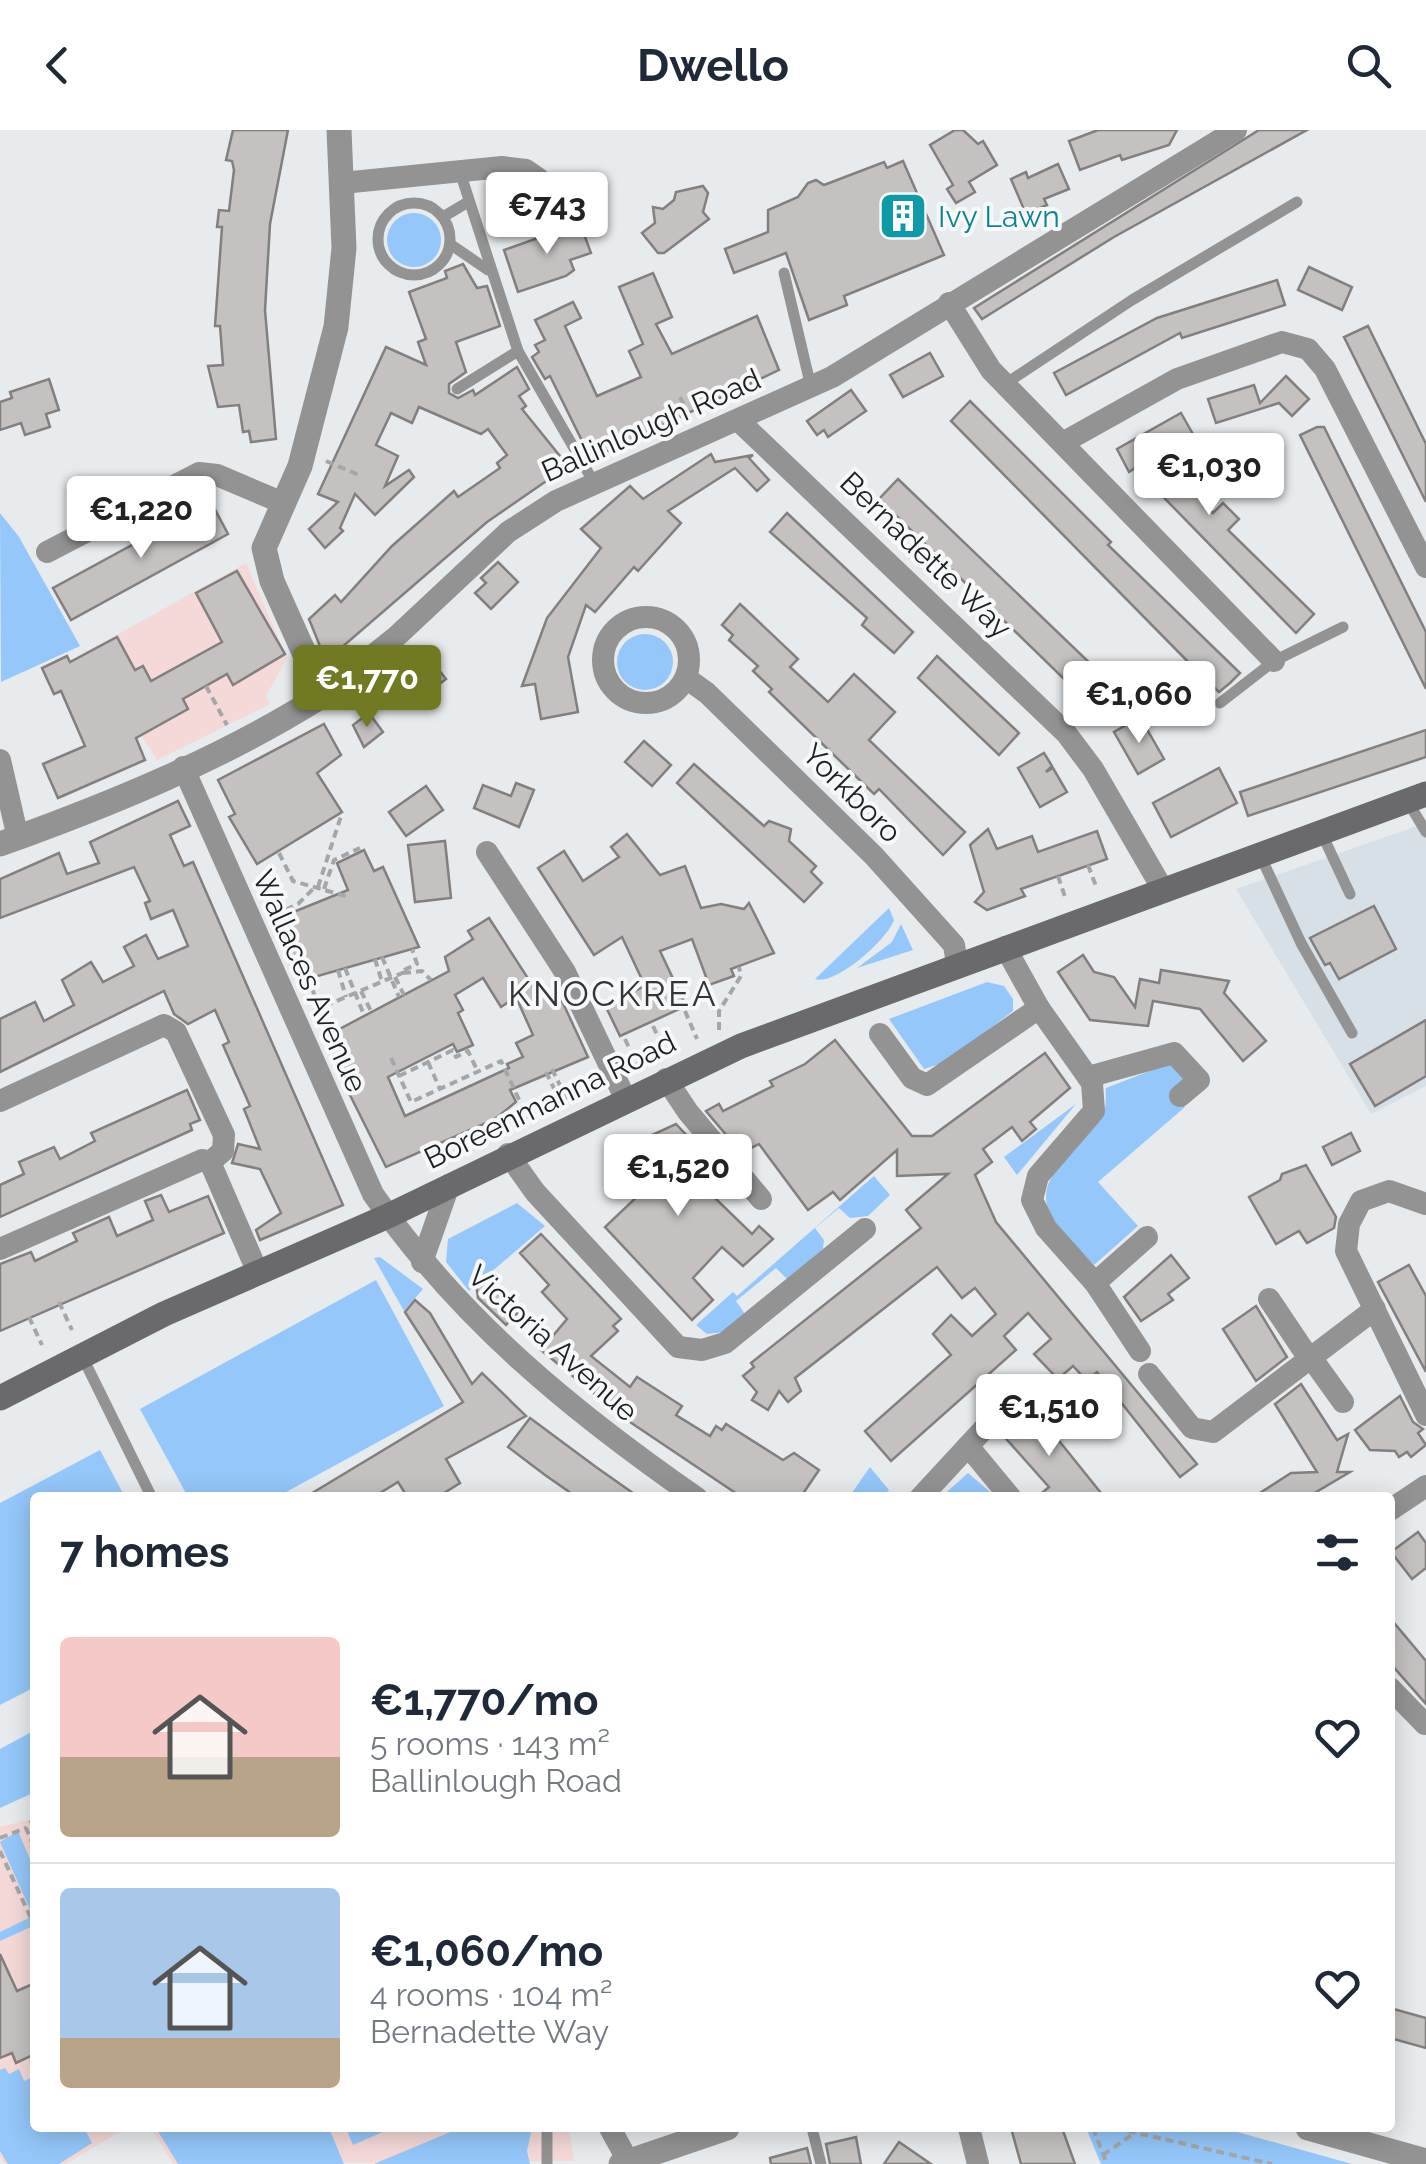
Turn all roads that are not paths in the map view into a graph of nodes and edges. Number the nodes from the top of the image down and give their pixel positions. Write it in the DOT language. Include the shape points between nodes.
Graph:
graph roads {
  1 [pos="339,130"];
  2 [pos="1236,130"];
  3 [pos="460,172"];
  4 [pos="538,180"];
  5 [pos="342,183"];
  6 [pos="468,202"];
  7 [pos="1297,202"];
  8 [pos="443,217"];
  9 [pos="450,244"];
  10 [pos="488,270"];
  11 [pos="784,273"];
  12 [pos="949,303"];
  13 [pos="518,351"];
  14 [pos="1004,384"];
  15 [pos="811,387"];
  16 [pos="457,390"];
  17 [pos="740,422"];
  18 [pos="1064,442"];
  19 [pos="593,481"];
  20 [pos="283,504"];
  21 [pos="47,552"];
  22 [pos="1426,567"];
  23 [pos="1343,627"];
  24 [pos="1274,661"];
  25 [pos="686,678"];
  26 [pos="322,696"];
  27 [pos="1220,702"];
  28 [pos="0,760"];
  29 [pos="183,768"];
  30 [pos="1417,798"];
  31 [pos="1321,832"];
  32 [pos="1426,832"];
  33 [pos="9,841"];
  34 [pos="488,852"];
  35 [pos="1259,853"];
  36 [pos="1162,888"];
  37 [pos="1350,894"];
  38 [pos="1005,947"];
  39 [pos="957,964"];
  40 [pos="1039,1008"];
  41 [pos="1352,1033"];
  42 [pos="880,1034"];
  43 [pos="666,1066"];
  44 [pos="1088,1077"];
  45 [pos="1180,1096"];
  46 [pos="625,1098"];
  47 [pos="0,1101"];
  48 [pos="508,1154"];
  49 [pos="210,1162"];
  50 [pos="449,1185"];
  51 [pos="761,1200"];
  52 [pos="1426,1204"];
  53 [pos="388,1216"];
  54 [pos="864,1228"];
  55 [pos="1147,1237"];
  56 [pos="0,1249"];
  57 [pos="422,1262"];
  58 [pos="258,1273"];
  59 [pos="1095,1283"];
  60 [pos="1269,1299"];
  61 [pos="1375,1309"];
  62 [pos="76,1342"];
  63 [pos="1140,1351"];
  64 [pos="1309,1357"];
  65 [pos="1426,1367"];
  66 [pos="1148,1374"];
  67 [pos="1403,1374"];
  68 [pos="0,1398"];
  69 [pos="1343,1402"];
  70 [pos="1006,1406"];
  71 [pos="1426,1415"];
  72 [pos="968,1446"];
  73 [pos="1426,1486"];
  74 [pos="149,1492"];
  75 [pos="688,1492"];
  76 [pos="926,1492"];
  77 [pos="1006,1492"];
  78 [pos="1395,1507"];
  79 [pos="1395,1693"];
  80 [pos="1425,1724"];
  81 [pos="547,2132"];
  82 [pos="612,2132"];
  83 [pos="715,2132"];
  84 [pos="813,2132"];
  85 [pos="970,2132"];
  86 [pos="1322,2132"];
  87 [pos="1426,2161"];
  88 [pos="624,2163"];
  89 [pos="547,2164"];
  90 [pos="822,2164"];
  91 [pos="978,2164"];
  1 -- 5 [label="street"];
  2 -- 12 [label="street, Ballinlough Road"];
  3 -- 4 [label="street" via="502,167 526,170"];
  3 -- 5 [label="street"];
  3 -- 6 [label="lane"];
  5 -- 20 [label="street" via="336,327 300,466"];
  6 -- 8 [label="lane"];
  6 -- 10 [label="lane"];
  7 -- 14 [label="lane"];
  8 -- 9 [label="lane"];
  8 -- 9 [label="lane" via="422,204 396,208 380,227 380,252 397,271 421,274 442,262"];
  9 -- 10 [label="lane"];
  10 -- 13 [label="lane"];
  11 -- 15 [label="lane"];
  12 -- 14 [label="street"];
  12 -- 15 [label="street, Ballinlough Road"];
  13 -- 16 [label="lane"];
  13 -- 19 [label="lane"];
  14 -- 18 [label="street"];
  15 -- 17 [label="street, Ballinlough Road"];
  17 -- 19 [label="street, Ballinlough Road"];
  17 -- 36 [label="street, Bernadette Way" via="1066,732"];
  18 -- 22 [label="street" via="1187,374 1282,342 1299,344 1325,369"];
  18 -- 24 [label="street"];
  19 -- 26 [label="street, Ballinlough Road" via="508,532"];
  20 -- 21 [label="street" via="199,473"];
  20 -- 26 [label="street" via="266,539 265,559"];
  23 -- 24 [label="lane"];
  24 -- 27 [label="lane"];
  25 -- 39 [label="street, Yorkboro" via="874,856 954,945"];
  26 -- 29 [label="street, Ballinlough Road"];
  28 -- 33 [label="street"];
  29 -- 33 [label="street, Ballinlough Road"];
  29 -- 53 [label="street, Wallaces Avenue"];
  30 -- 31 [label="main road, Boreenmanna Road"];
  30 -- 32 [label="lane"];
  31 -- 35 [label="main road, Boreenmanna Road"];
  31 -- 37 [label="lane"];
  34 -- 46 [label="street" via="566,972"];
  35 -- 36 [label="main road, Boreenmanna Road"];
  35 -- 41 [label="lane"];
  36 -- 38 [label="main road, Boreenmanna Road"];
  38 -- 39 [label="main road, Boreenmanna Road"];
  38 -- 40 [label="street"];
  39 -- 43 [label="main road, Boreenmanna Road"];
  40 -- 42 [label="street" via="926,1085 912,1078"];
  40 -- 44 [label="street"];
  43 -- 46 [label="main road, Boreenmanna Road"];
  43 -- 51 [label="street" via="688,1112"];
  44 -- 45 [label="street" via="1174,1053 1199,1080"];
  44 -- 59 [label="street" via="1094,1111 1038,1176 1032,1200 1046,1228"];
  46 -- 48 [label="main road, Boreenmanna Road"];
  47 -- 49 [label="street" via="164,1025 176,1032 224,1135 223,1151"];
  48 -- 50 [label="main road, Boreenmanna Road"];
  48 -- 54 [label="street" via="678,1347 702,1350 725,1342"];
  49 -- 56 [label="street" via="194,1161"];
  49 -- 58 [label="street"];
  50 -- 53 [label="main road, Boreenmanna Road"];
  50 -- 57 [label="street, Victoria Avenue"];
  52 -- 61 [label="street" via="1389,1191 1360,1202 1349,1224 1349,1263"];
  53 -- 57 [label="street, Victoria Avenue"];
  53 -- 58 [label="main road, Boreenmanna Road"];
  55 -- 59 [label="street"];
  57 -- 75 [label="street, Victoria Avenue" via="591,1424"];
  58 -- 62 [label="main road, Boreenmanna Road"];
  59 -- 63 [label="street"];
  60 -- 64 [label="street"];
  61 -- 64 [label="street"];
  61 -- 67 [label="street"];
  62 -- 68 [label="main road, Boreenmanna Road"];
  62 -- 74 [label="lane"];
  64 -- 66 [label="street" via="1206,1433 1192,1428"];
  64 -- 69 [label="street"];
  65 -- 67 [label="street"];
  67 -- 71 [label="street"];
  70 -- 72 [label="street"];
  72 -- 76 [label="street"];
  72 -- 77 [label="street"];
  73 -- 78 [label="street"];
  79 -- 80 [label="street"];
  81 -- 89 [label="lane"];
  82 -- 88 [label="street"];
  83 -- 88 [label="street"];
  84 -- 90 [label="lane"];
  85 -- 91 [label="street"];
  86 -- 87 [label="street"];
}
